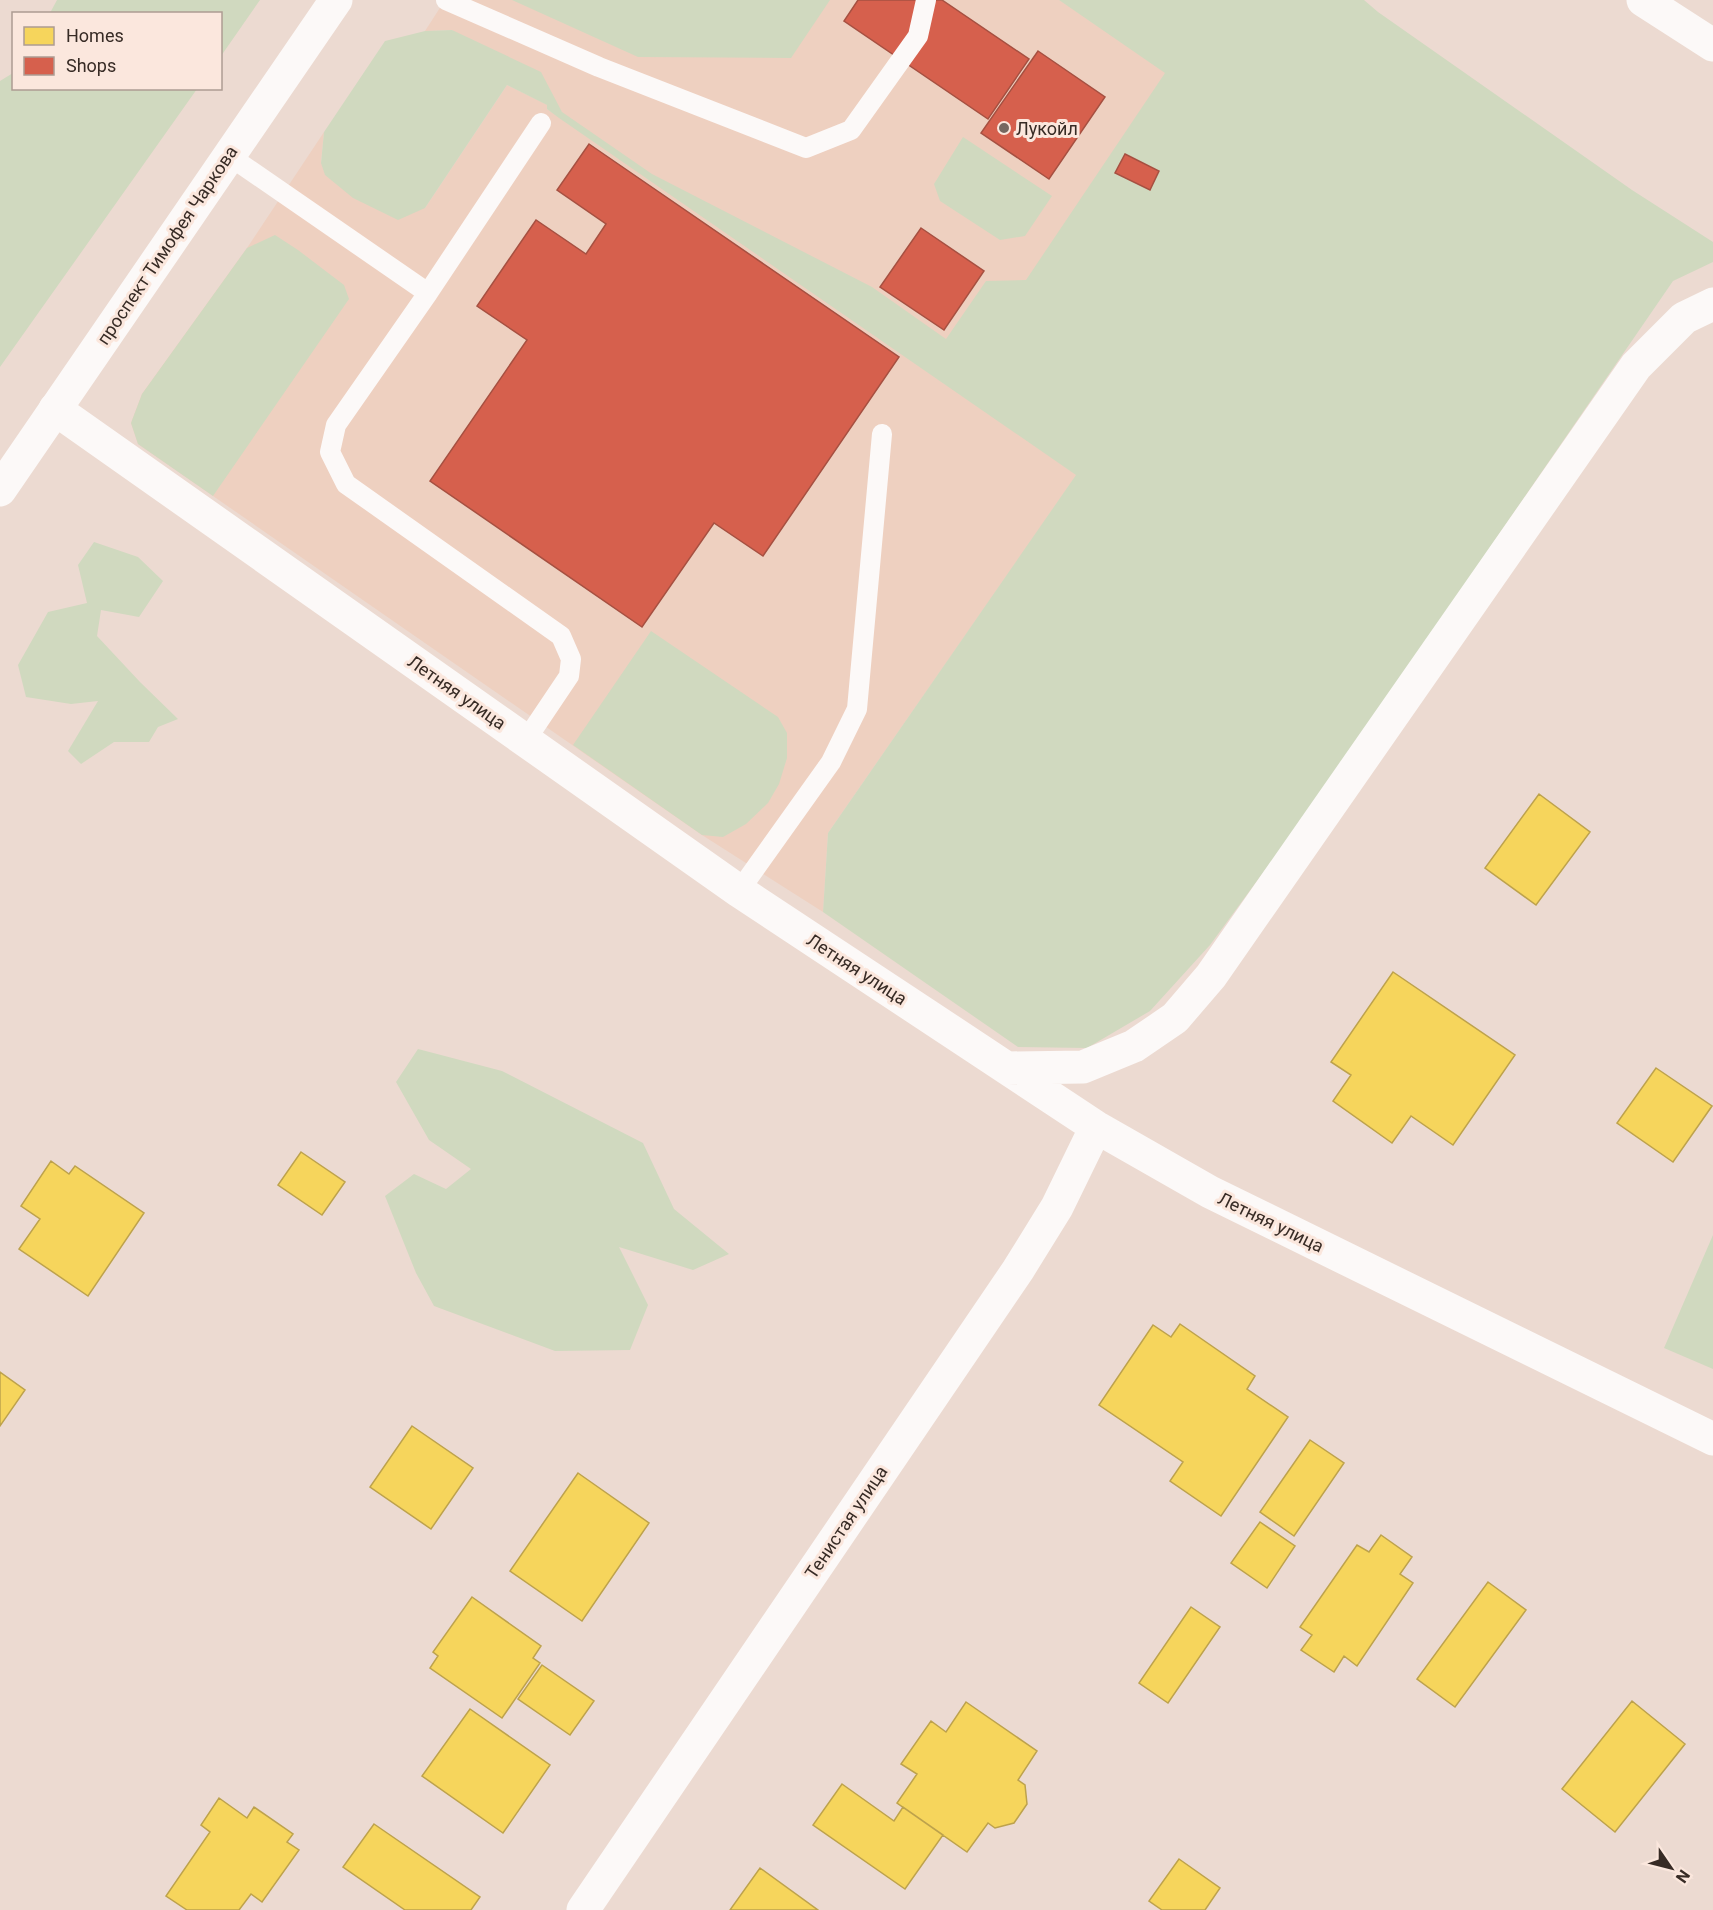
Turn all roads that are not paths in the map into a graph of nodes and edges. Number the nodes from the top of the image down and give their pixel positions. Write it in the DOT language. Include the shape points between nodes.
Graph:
graph roads {
  1 [pos="336,0"];
  2 [pos="446,0"];
  3 [pos="926,0"];
  4 [pos="1643,0"];
  5 [pos="1713,45"];
  6 [pos="541,123"];
  7 [pos="228,155"];
  8 [pos="428,293"];
  9 [pos="1713,304"];
  10 [pos="55,409"];
  11 [pos="882,434"];
  12 [pos="0,490"];
  13 [pos="526,740"];
  14 [pos="739,891"];
  15 [pos="1008,1068"];
  16 [pos="1096,1127"];
  17 [pos="1713,1439"];
  18 [pos="583,1910"];
  1 -- 7 [label="street, проспект Тимофея Чаркова"];
  2 -- 3 [label="lane" via="599,67 806,148 850,130 918,36"];
  4 -- 5 [label="street"];
  6 -- 8 [label="lane"];
  7 -- 8 [label="lane"];
  7 -- 10 [label="street, проспект Тимофея Чаркова"];
  8 -- 13 [label="lane" via="336,425 330,452 346,484 561,636 571,659 569,676"];
  9 -- 15 [label="street" via="1684,318 1636,366 1211,976 1175,1018 1134,1046 1083,1067"];
  10 -- 12 [label="street, проспект Тимофея Чаркова"];
  10 -- 13 [label="street, Летняя улица"];
  11 -- 14 [label="lane" via="857,709 831,762"];
  13 -- 14 [label="street, Летняя улица"];
  14 -- 15 [label="street, Летняя улица"];
  15 -- 16 [label="street, Летняя улица"];
  16 -- 17 [label="street, Летняя улица" via="1210,1192"];
  16 -- 18 [label="street, Тенистая улица" via="1058,1208 1018,1270"];
}
